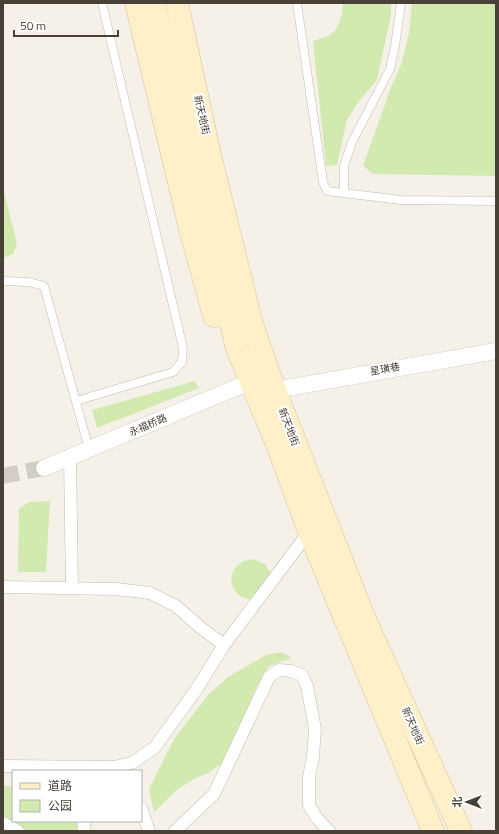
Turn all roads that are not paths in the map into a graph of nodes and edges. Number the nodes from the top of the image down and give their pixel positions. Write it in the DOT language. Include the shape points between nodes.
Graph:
graph roads {
  1 [pos="102,3"];
  2 [pos="136,3"];
  3 [pos="154,3"];
  4 [pos="176,3"];
  5 [pos="297,3"];
  6 [pos="402,3"];
  7 [pos="344,193"];
  8 [pos="496,201"];
  9 [pos="3,281"];
  10 [pos="496,351"];
  11 [pos="246,386"];
  12 [pos="275,390"];
  13 [pos="76,401"];
  14 [pos="89,449"];
  15 [pos="70,457"];
  16 [pos="44,468"];
  17 [pos="309,532"];
  18 [pos="3,587"];
  19 [pos="72,588"];
  20 [pos="224,645"];
  21 [pos="3,766"];
  22 [pos="127,768"];
  23 [pos="86,769"];
  24 [pos="142,811"];
  25 [pos="3,823"];
  26 [pos="18,831"];
  27 [pos="149,831"];
  28 [pos="175,831"];
  29 [pos="330,831"];
  30 [pos="433,831"];
  31 [pos="461,831"];
  1 -- 13 [label="lane" via="183,348 182,362 173,372"];
  2 -- 11 [label="main road" via="190,228 226,360"];
  3 -- 11 [label="main road, 新天地街"];
  4 -- 12 [label="main road, 新天地街" via="252,324"];
  5 -- 7 [label="lane" via="323,182 327,191"];
  6 -- 7 [label="lane" via="390,69 352,142 344,166"];
  7 -- 8 [label="lane" via="401,200"];
  9 -- 13 [label="lane" via="30,282 44,286"];
  10 -- 12 [label="street, 星璜巷"];
  11 -- 14 [label="street, 永福桥路"];
  11 -- 17 [label="main road, 新天地街" via="277,444"];
  12 -- 31 [label="main road, 新天地街" via="364,617"];
  13 -- 14 [label="lane"];
  14 -- 15 [label="street, 永福桥路"];
  15 -- 16 [label="street, 永福桥路"];
  15 -- 19 [label="street"];
  17 -- 20 [label="street"];
  17 -- 30 [label="main road, 新天地街"];
  18 -- 19 [label="street"];
  19 -- 20 [label="street" via="150,593 176,606"];
  20 -- 22 [label="street" via="196,690 155,747"];
  21 -- 23 [label="street"];
  22 -- 23 [label="street"];
  24 -- 27 [label="street"];
  25 -- 26 [label="street"];
  28 -- 29 [label="street" via="214,794 269,677 279,670 302,675 307,686 315,729 309,777 309,805 316,817"];
}
